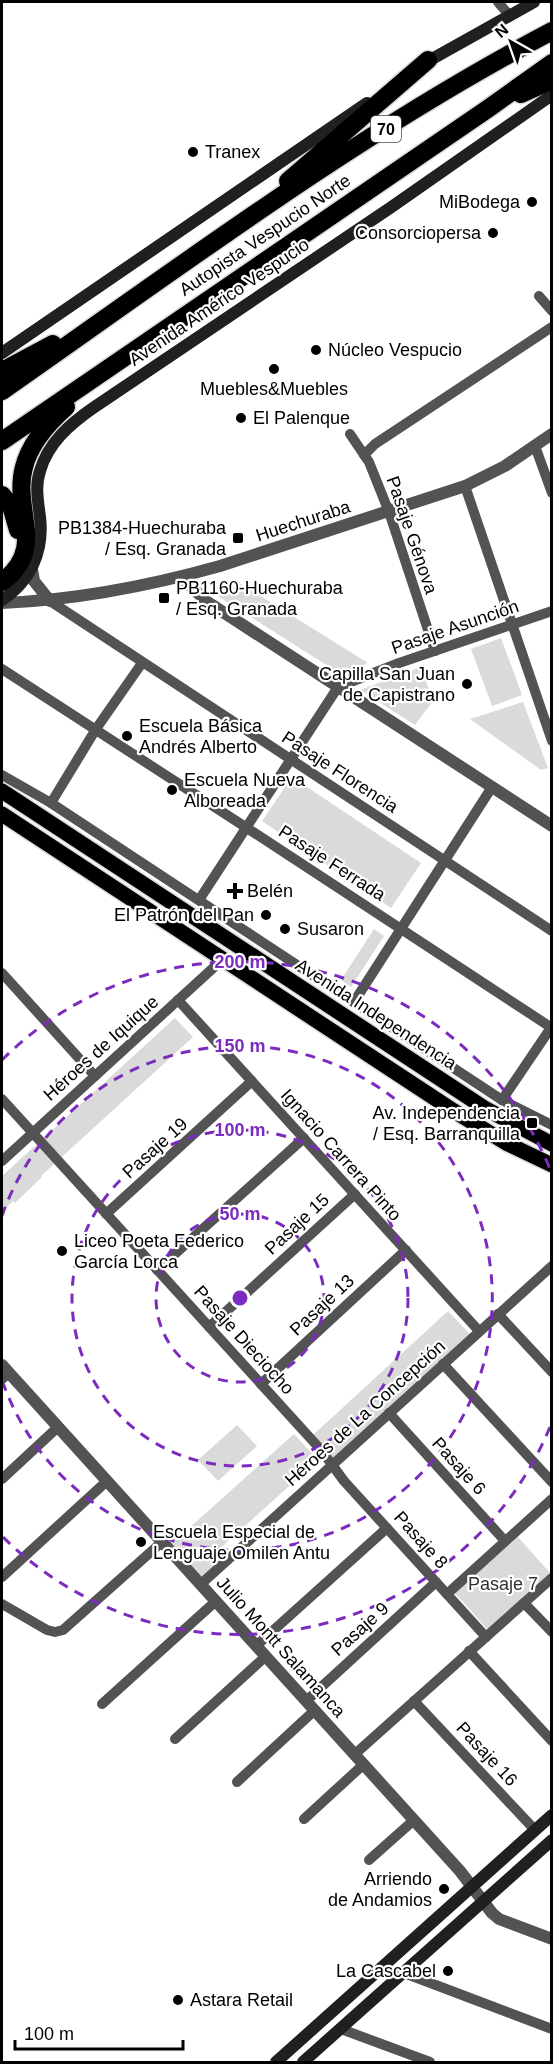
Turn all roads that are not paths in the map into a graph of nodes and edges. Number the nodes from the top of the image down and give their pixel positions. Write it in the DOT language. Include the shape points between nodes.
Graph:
graph roads {
  1 [pos="498,2"];
  2 [pos="534,2"];
  3 [pos="508,15"];
  4 [pos="552,31"];
  5 [pos="428,60"];
  6 [pos="552,63"];
  7 [pos="552,80"];
  8 [pos="552,95"];
  9 [pos="489,108"];
  10 [pos="225,236"];
  11 [pos="539,296"];
  12 [pos="552,311"];
  13 [pos="108,317"];
  14 [pos="552,327"];
  15 [pos="2,353"];
  16 [pos="2,370"];
  17 [pos="96,376"];
  18 [pos="2,391"];
  19 [pos="350,434"];
  20 [pos="552,434"];
  21 [pos="2,441"];
  22 [pos="535,446"];
  23 [pos="364,455"];
  24 [pos="465,486"];
  25 [pos="552,493"];
  26 [pos="2,495"];
  27 [pos="388,512"];
  28 [pos="2,568"];
  29 [pos="32,569"];
  30 [pos="181,577"];
  31 [pos="2,582"];
  32 [pos="2,601"];
  33 [pos="50,601"];
  34 [pos="552,611"];
  35 [pos="512,624"];
  36 [pos="435,651"];
  37 [pos="142,663"];
  38 [pos="2,669"];
  39 [pos="338,687"];
  40 [pos="96,729"];
  41 [pos="552,741"];
  42 [pos="291,760"];
  43 [pos="2,775"];
  44 [pos="492,787"];
  45 [pos="2,791"];
  46 [pos="51,803"];
  47 [pos="2,814"];
  48 [pos="552,826"];
  49 [pos="247,828"];
  50 [pos="445,860"];
  51 [pos="199,900"];
  52 [pos="401,928"];
  53 [pos="552,931"];
  54 [pos="222,959"];
  55 [pos="2,973"];
  56 [pos="178,1000"];
  57 [pos="354,1002"];
  58 [pos="551,1027"];
  59 [pos="95,1076"];
  60 [pos="252,1081"];
  61 [pos="2,1099"];
  62 [pos="502,1100"];
  63 [pos="552,1125"];
  64 [pos="32,1133"];
  65 [pos="304,1138"];
  66 [pos="552,1144"];
  67 [pos="2,1161"];
  68 [pos="552,1165"];
  69 [pos="355,1194"];
  70 [pos="106,1214"];
  71 [pos="406,1250"];
  72 [pos="552,1266"];
  73 [pos="158,1270"];
  74 [pos="498,1314"];
  75 [pos="209,1328"];
  76 [pos="479,1331"];
  77 [pos="444,1364"];
  78 [pos="4,1372"];
  79 [pos="552,1372"];
  80 [pos="261,1384"];
  81 [pos="389,1413"];
  82 [pos="58,1427"];
  83 [pos="332,1465"];
  84 [pos="2,1479"];
  85 [pos="107,1481"];
  86 [pos="552,1482"];
  87 [pos="549,1507"];
  88 [pos="387,1528"];
  89 [pos="505,1541"];
  90 [pos="162,1542"];
  91 [pos="2,1577"];
  92 [pos="552,1578"];
  93 [pos="436,1582"];
  94 [pos="201,1584"];
  95 [pos="447,1594"];
  96 [pos="216,1601"];
  97 [pos="524,1603"];
  98 [pos="2,1604"];
  99 [pos="552,1632"];
  100 [pos="486,1637"];
  101 [pos="256,1646"];
  102 [pos="470,1652"];
  103 [pos="266,1656"];
  104 [pos="306,1701"];
  105 [pos="414,1701"];
  106 [pos="102,1704"];
  107 [pos="315,1710"];
  108 [pos="175,1739"];
  109 [pos="552,1741"];
  110 [pos="354,1755"];
  111 [pos="363,1764"];
  112 [pos="237,1782"];
  113 [pos="552,1815"];
  114 [pos="304,1819"];
  115 [pos="409,1824"];
  116 [pos="535,1830"];
  117 [pos="552,1840"];
  118 [pos="369,1860"];
  119 [pos="473,1886"];
  120 [pos="483,1901"];
  121 [pos="552,1939"];
  122 [pos="404,1973"];
  123 [pos="341,2029"];
  124 [pos="552,2029"];
  125 [pos="276,2062"];
  126 [pos="303,2062"];
  127 [pos="430,2062"];
  1 -- 3 [label="street"];
  2 -- 3 [label="main road"];
  3 -- 5 [label="main road"];
  4 -- 10 [label="highway, Autopista Vespucio Norte / 70" via="428,101"];
  5 -- 10 [label="highway"];
  5 -- 15 [label="main road"];
  6 -- 9 [label="highway, Autopista Vespucio Norte / 70"];
  7 -- 9 [label="highway"];
  8 -- 29 [label="main road, Avenida Américo Vespucio" via="64,431 48,450 40,470 37,489 41,536"];
  9 -- 17 [label="highway, Autopista Vespucio Norte / 70"];
  10 -- 13 [label="highway, Autopista Vespucio Norte / 70"];
  11 -- 12 [label="street"];
  13 -- 16 [label="highway"];
  13 -- 18 [label="highway, Autopista Vespucio Norte / 70"];
  14 -- 23 [label="street"];
  17 -- 21 [label="highway, Autopista Vespucio Norte / 70"];
  17 -- 31 [label="highway" via="49,424 28,456 22,489 27,544 17,568"];
  19 -- 23 [label="street, Pasaje Génova"];
  20 -- 22 [label="street, Huechuraba"];
  22 -- 24 [label="street, Huechuraba"];
  22 -- 25 [label="street"];
  23 -- 27 [label="street, Pasaje Génova"];
  24 -- 27 [label="street, Huechuraba"];
  24 -- 35 [label="street"];
  26 -- 28 [label="highway" via="15,515 18,535 15,550"];
  27 -- 30 [label="street, Huechuraba"];
  27 -- 36 [label="street, Pasaje Génova"];
  29 -- 32 [label="main road, Avenida Américo Vespucio"];
  29 -- 33 [label="street" via="34,581"];
  30 -- 33 [label="street, Huechuraba"];
  30 -- 39 [label="street" via="206,601"];
  32 -- 33 [label="street, Huechuraba"];
  33 -- 37 [label="street, Pasaje Florencia"];
  34 -- 35 [label="street, Pasaje Asunción"];
  35 -- 36 [label="street, Pasaje Asunción"];
  35 -- 41 [label="street"];
  36 -- 39 [label="street, Pasaje Asunción"];
  37 -- 40 [label="street"];
  37 -- 42 [label="street, Pasaje Florencia"];
  38 -- 40 [label="street, Pasaje Ferrada"];
  39 -- 42 [label="street"];
  39 -- 44 [label="street"];
  40 -- 46 [label="street"];
  40 -- 49 [label="street, Pasaje Ferrada"];
  42 -- 49 [label="street"];
  42 -- 50 [label="street, Pasaje Florencia"];
  43 -- 46 [label="street, Avenida Independencia"];
  44 -- 48 [label="street"];
  44 -- 50 [label="street"];
  45 -- 66 [label="main road, Avenida Independencia" via="486,1109"];
  46 -- 51 [label="street, Avenida Independencia"];
  47 -- 54 [label="main road"];
  49 -- 51 [label="street"];
  49 -- 52 [label="street, Pasaje Ferrada"];
  50 -- 52 [label="street"];
  50 -- 53 [label="street, Pasaje Florencia"];
  51 -- 57 [label="street, Avenida Independencia"];
  52 -- 57 [label="street"];
  52 -- 58 [label="street, Pasaje Ferrada"];
  54 -- 56 [label="street, Héroes de Iquique"];
  54 -- 68 [label="main road" via="488,1133"];
  55 -- 59 [label="street"];
  56 -- 59 [label="street, Héroes de Iquique"];
  56 -- 60 [label="street, Ignacio Carrera Pinto"];
  57 -- 62 [label="street, Avenida Independencia"];
  58 -- 62 [label="street"];
  59 -- 64 [label="street, Héroes de Iquique"];
  60 -- 65 [label="street, Ignacio Carrera Pinto"];
  60 -- 70 [label="street, Pasaje 19"];
  61 -- 64 [label="street, Pasaje Dieciocho"];
  62 -- 63 [label="street, Avenida Independencia"];
  64 -- 67 [label="street, Héroes de Iquique"];
  64 -- 70 [label="street, Pasaje Dieciocho"];
  65 -- 69 [label="street, Ignacio Carrera Pinto"];
  65 -- 73 [label="street"];
  69 -- 71 [label="street, Ignacio Carrera Pinto"];
  69 -- 75 [label="street, Pasaje 15"];
  70 -- 73 [label="street, Pasaje Dieciocho"];
  71 -- 76 [label="street, Ignacio Carrera Pinto"];
  71 -- 80 [label="street, Pasaje 13"];
  72 -- 74 [label="street, Héroes de La Concepción"];
  73 -- 75 [label="street, Pasaje Dieciocho"];
  74 -- 76 [label="street, Héroes de La Concepción"];
  74 -- 79 [label="street"];
  75 -- 80 [label="street, Pasaje Dieciocho"];
  76 -- 77 [label="street, Héroes de La Concepción"];
  77 -- 81 [label="street, Héroes de La Concepción"];
  77 -- 86 [label="street"];
  78 -- 82 [label="street, Julio Montt Salamanca"];
  80 -- 83 [label="street, Pasaje Dieciocho"];
  81 -- 83 [label="street, Héroes de La Concepción"];
  81 -- 89 [label="street, Pasaje 6"];
  82 -- 84 [label="street"];
  82 -- 85 [label="street, Julio Montt Salamanca"];
  83 -- 88 [label="street, Pasaje 8"];
  83 -- 94 [label="street, Héroes de La Concepción"];
  85 -- 90 [label="street, Julio Montt Salamanca"];
  85 -- 91 [label="street"];
  87 -- 89 [label="street"];
  88 -- 93 [label="street, Pasaje 8"];
  88 -- 101 [label="street"];
  89 -- 95 [label="street"];
  90 -- 94 [label="street, Julio Montt Salamanca"];
  90 -- 98 [label="street" via="63,1630 47,1630"];
  92 -- 97 [label="street"];
  93 -- 95 [label="street, Pasaje 8"];
  93 -- 104 [label="street, Pasaje 9"];
  94 -- 96 [label="street, Julio Montt Salamanca"];
  95 -- 100 [label="street, Pasaje 8"];
  96 -- 101 [label="street, Julio Montt Salamanca"];
  96 -- 106 [label="street"];
  97 -- 99 [label="street"];
  97 -- 100 [label="street"];
  100 -- 102 [label="street"];
  101 -- 103 [label="street, Julio Montt Salamanca"];
  102 -- 105 [label="street"];
  102 -- 109 [label="street"];
  103 -- 104 [label="street, Julio Montt Salamanca"];
  103 -- 108 [label="street"];
  104 -- 107 [label="street, Julio Montt Salamanca"];
  105 -- 110 [label="street"];
  105 -- 116 [label="street, Pasaje 16"];
  107 -- 110 [label="street, Julio Montt Salamanca"];
  107 -- 112 [label="street"];
  110 -- 111 [label="street, Julio Montt Salamanca"];
  111 -- 114 [label="street"];
  111 -- 115 [label="street, Julio Montt Salamanca"];
  113 -- 116 [label="main road"];
  115 -- 118 [label="street"];
  115 -- 119 [label="street, Julio Montt Salamanca"];
  116 -- 119 [label="main road"];
  117 -- 120 [label="main road"];
  119 -- 120 [label="street, Julio Montt Salamanca"];
  119 -- 125 [label="main road"];
  120 -- 121 [label="street, Julio Montt Salamanca" via="499,1919"];
  120 -- 122 [label="main road"];
  122 -- 123 [label="main road"];
  122 -- 124 [label="street"];
  123 -- 126 [label="main road"];
  123 -- 127 [label="street"];
}
